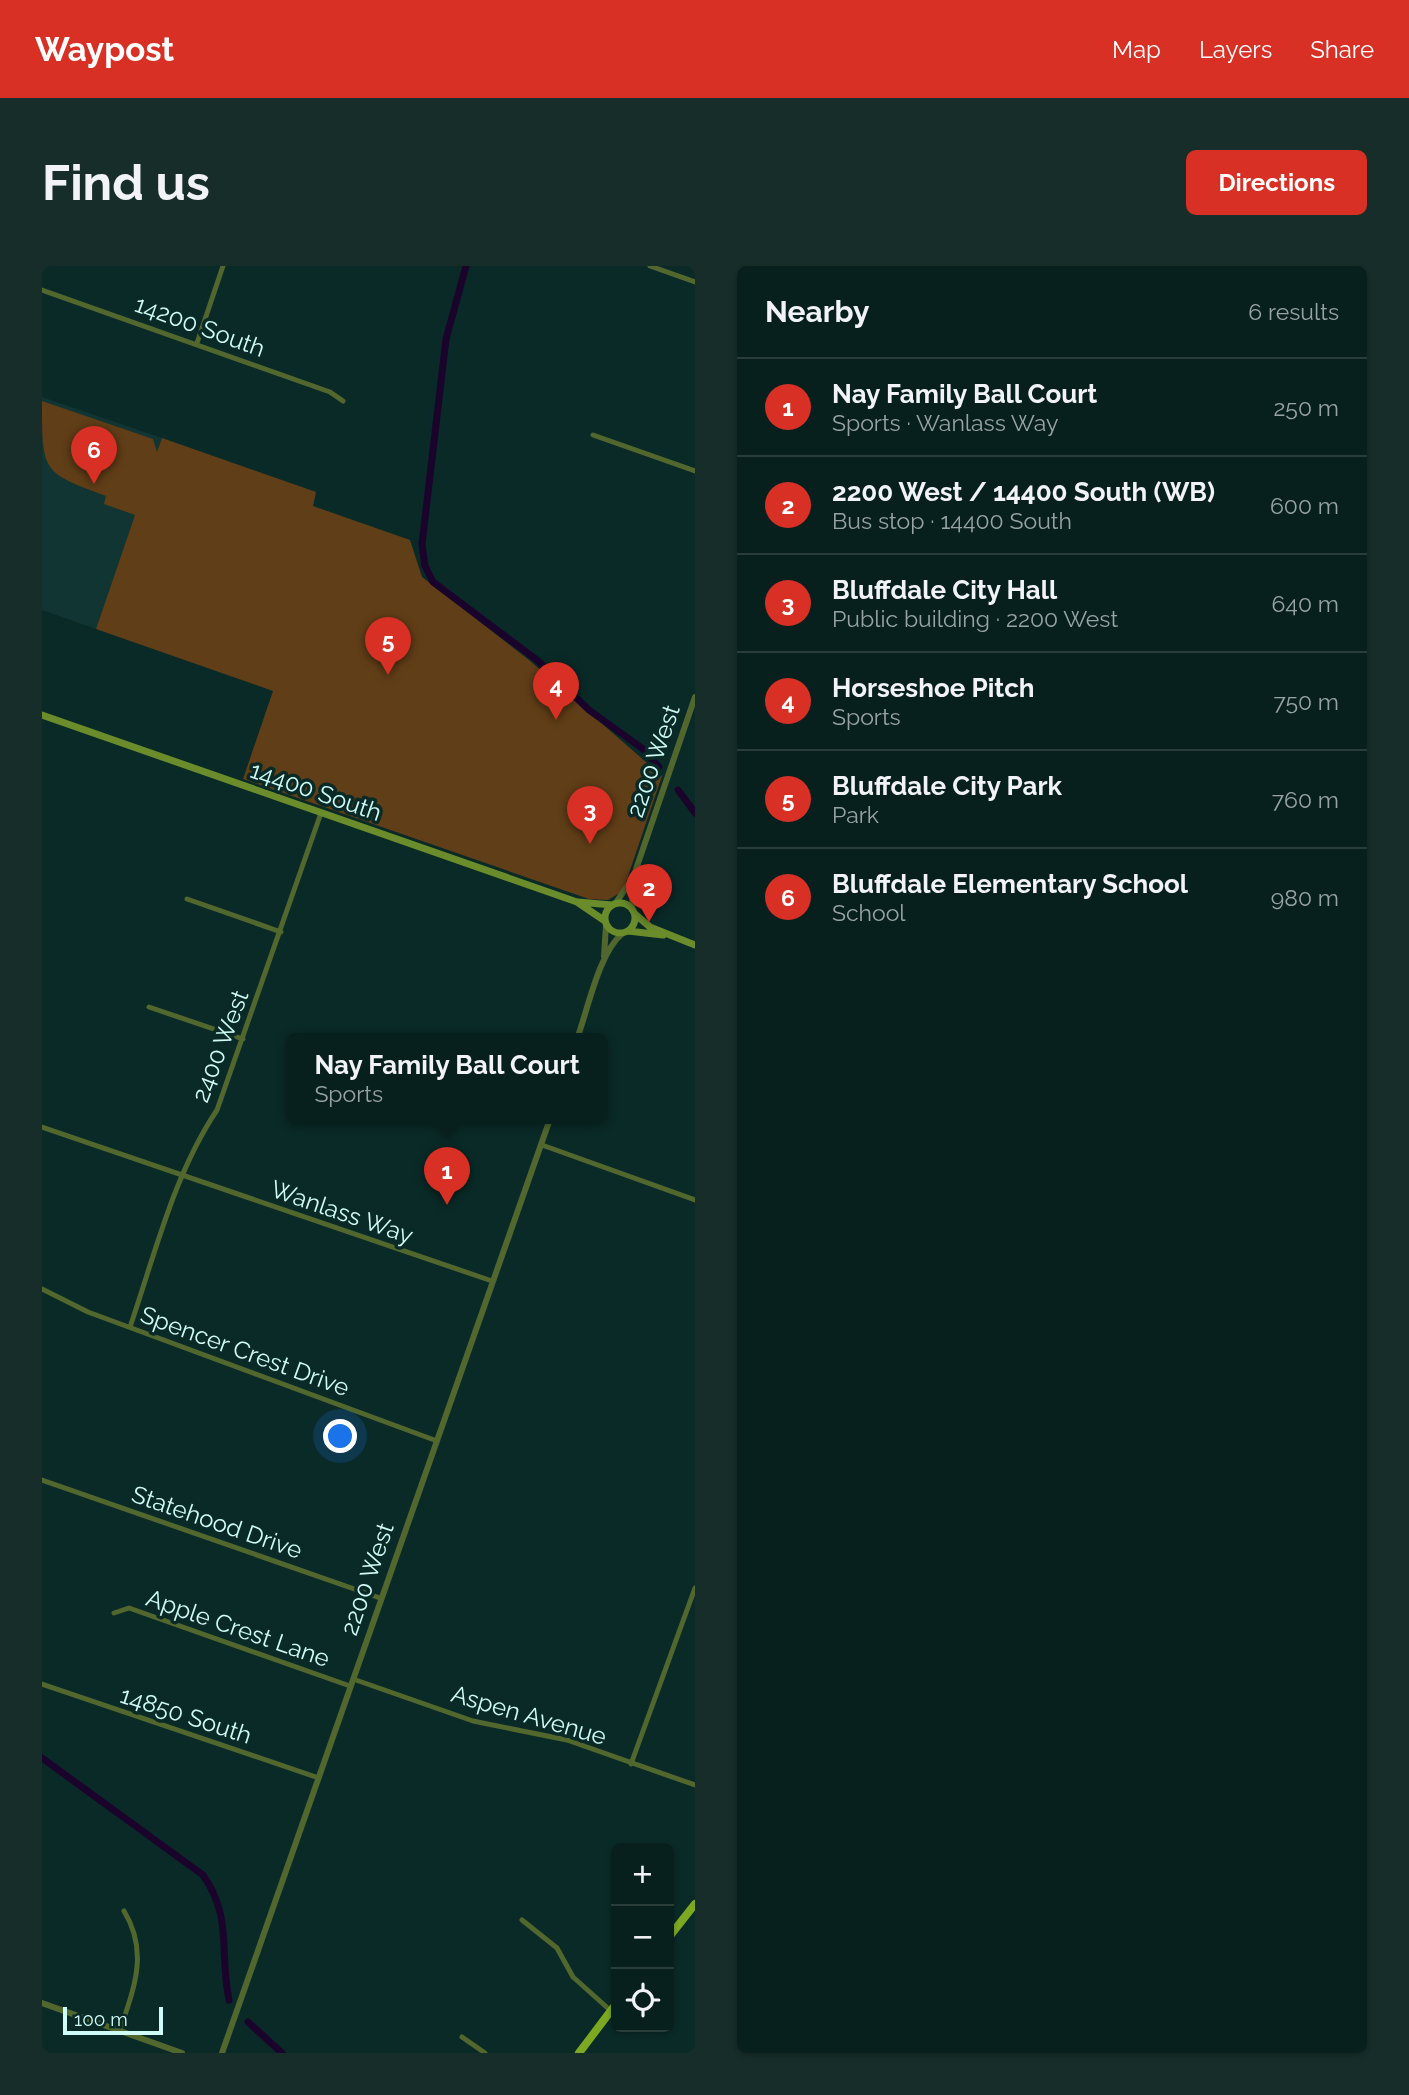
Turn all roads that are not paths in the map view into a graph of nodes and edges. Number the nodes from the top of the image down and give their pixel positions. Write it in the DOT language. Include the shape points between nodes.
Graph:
graph roads {
  1 [pos="223,266"];
  2 [pos="650,266"];
  3 [pos="695,282"];
  4 [pos="42,290"];
  5 [pos="197,342"];
  6 [pos="343,401"];
  7 [pos="593,435"];
  8 [pos="695,471"];
  9 [pos="695,697"];
  10 [pos="42,715"];
  11 [pos="321,813"];
  12 [pos="633,878"];
  13 [pos="187,899"];
  14 [pos="578,902"];
  15 [pos="614,904"];
  16 [pos="633,912"];
  17 [pos="606,923"];
  18 [pos="282,932"];
  19 [pos="625,932"];
  20 [pos="667,936"];
  21 [pos="695,945"];
  22 [pos="604,961"];
  23 [pos="149,1007"];
  24 [pos="580,1033"];
  25 [pos="243,1039"];
  26 [pos="548,1124"];
  27 [pos="42,1127"];
  28 [pos="542,1145"];
  29 [pos="181,1177"];
  30 [pos="695,1200"];
  31 [pos="492,1281"];
  32 [pos="42,1289"];
  33 [pos="130,1327"];
  34 [pos="437,1441"];
  35 [pos="42,1480"];
  36 [pos="695,1588"];
  37 [pos="380,1598"];
  38 [pos="114,1613"];
  39 [pos="686,1613"];
  40 [pos="695,1617"];
  41 [pos="351,1682"];
  42 [pos="42,1684"];
  43 [pos="631,1764"];
  44 [pos="319,1778"];
  45 [pos="695,1786"];
  46 [pos="695,1904"];
  47 [pos="124,1910"];
  48 [pos="522,1920"];
  49 [pos="674,1931"];
  50 [pos="42,2003"];
  51 [pos="611,2006"];
  52 [pos="611,2011"];
  53 [pos="120,2030"];
  54 [pos="462,2037"];
  55 [pos="182,2053"];
  56 [pos="222,2053"];
  57 [pos="485,2053"];
  58 [pos="579,2053"];
  1 -- 5 [label="street"];
  2 -- 3 [label="street"];
  4 -- 5 [label="street, 14200 South"];
  5 -- 6 [label="street, 14200 South"];
  7 -- 8 [label="street"];
  9 -- 12 [label="street, 2200 West"];
  10 -- 11 [label="main road, 14400 South"];
  11 -- 14 [label="main road, 14400 South"];
  11 -- 18 [label="street, 2400 West"];
  12 -- 15 [label="street, 2200 West"];
  12 -- 16 [label="street, 2200 West"];
  13 -- 18 [label="street"];
  14 -- 15 [label="main road, 14400 South"];
  14 -- 17 [label="main road, 14400 South"];
  15 -- 16 [label="main road" via="624,904"];
  15 -- 17 [label="main road" via="606,912"];
  16 -- 19 [label="main road" via="634,923"];
  16 -- 20 [label="main road"];
  17 -- 19 [label="main road" via="614,932"];
  17 -- 22 [label="street"];
  18 -- 25 [label="street, 2400 West"];
  19 -- 20 [label="main road"];
  19 -- 22 [label="street"];
  20 -- 21 [label="main road"];
  22 -- 24 [label="street"];
  23 -- 25 [label="street"];
  25 -- 29 [label="street, 2400 West" via="217,1110 196,1141"];
  26 -- 28 [label="street, 2200 West"];
  27 -- 29 [label="street, Wanlass Way"];
  28 -- 30 [label="street"];
  28 -- 31 [label="street, 2200 West"];
  29 -- 31 [label="street, Wanlass Way"];
  29 -- 33 [label="street, 2400 West"];
  31 -- 34 [label="street, 2200 West"];
  32 -- 33 [label="street, Spencer Crest Drive"];
  33 -- 34 [label="street, Spencer Crest Drive"];
  34 -- 37 [label="street, 2200 West"];
  35 -- 37 [label="street, Statehood Drive"];
  36 -- 39 [label="street"];
  37 -- 41 [label="street, 2200 West"];
  38 -- 41 [label="street, Apple Crest Lane" via="129,1608"];
  39 -- 40 [label="street"];
  39 -- 43 [label="street"];
  41 -- 43 [label="street, Aspen Avenue" via="473,1721 567,1740"];
  41 -- 44 [label="street, 2200 West"];
  42 -- 44 [label="street, 14850 South"];
  43 -- 45 [label="street, Aspen Avenue"];
  44 -- 56 [label="street, 2200 West"];
  46 -- 49 [label="main road"];
  47 -- 53 [label="street" via="133,1926 137,1984"];
  48 -- 51 [label="street" via="556,1948 573,1977"];
  50 -- 53 [label="street"];
  52 -- 58 [label="main road"];
  53 -- 55 [label="street"];
  54 -- 57 [label="street"];
}
